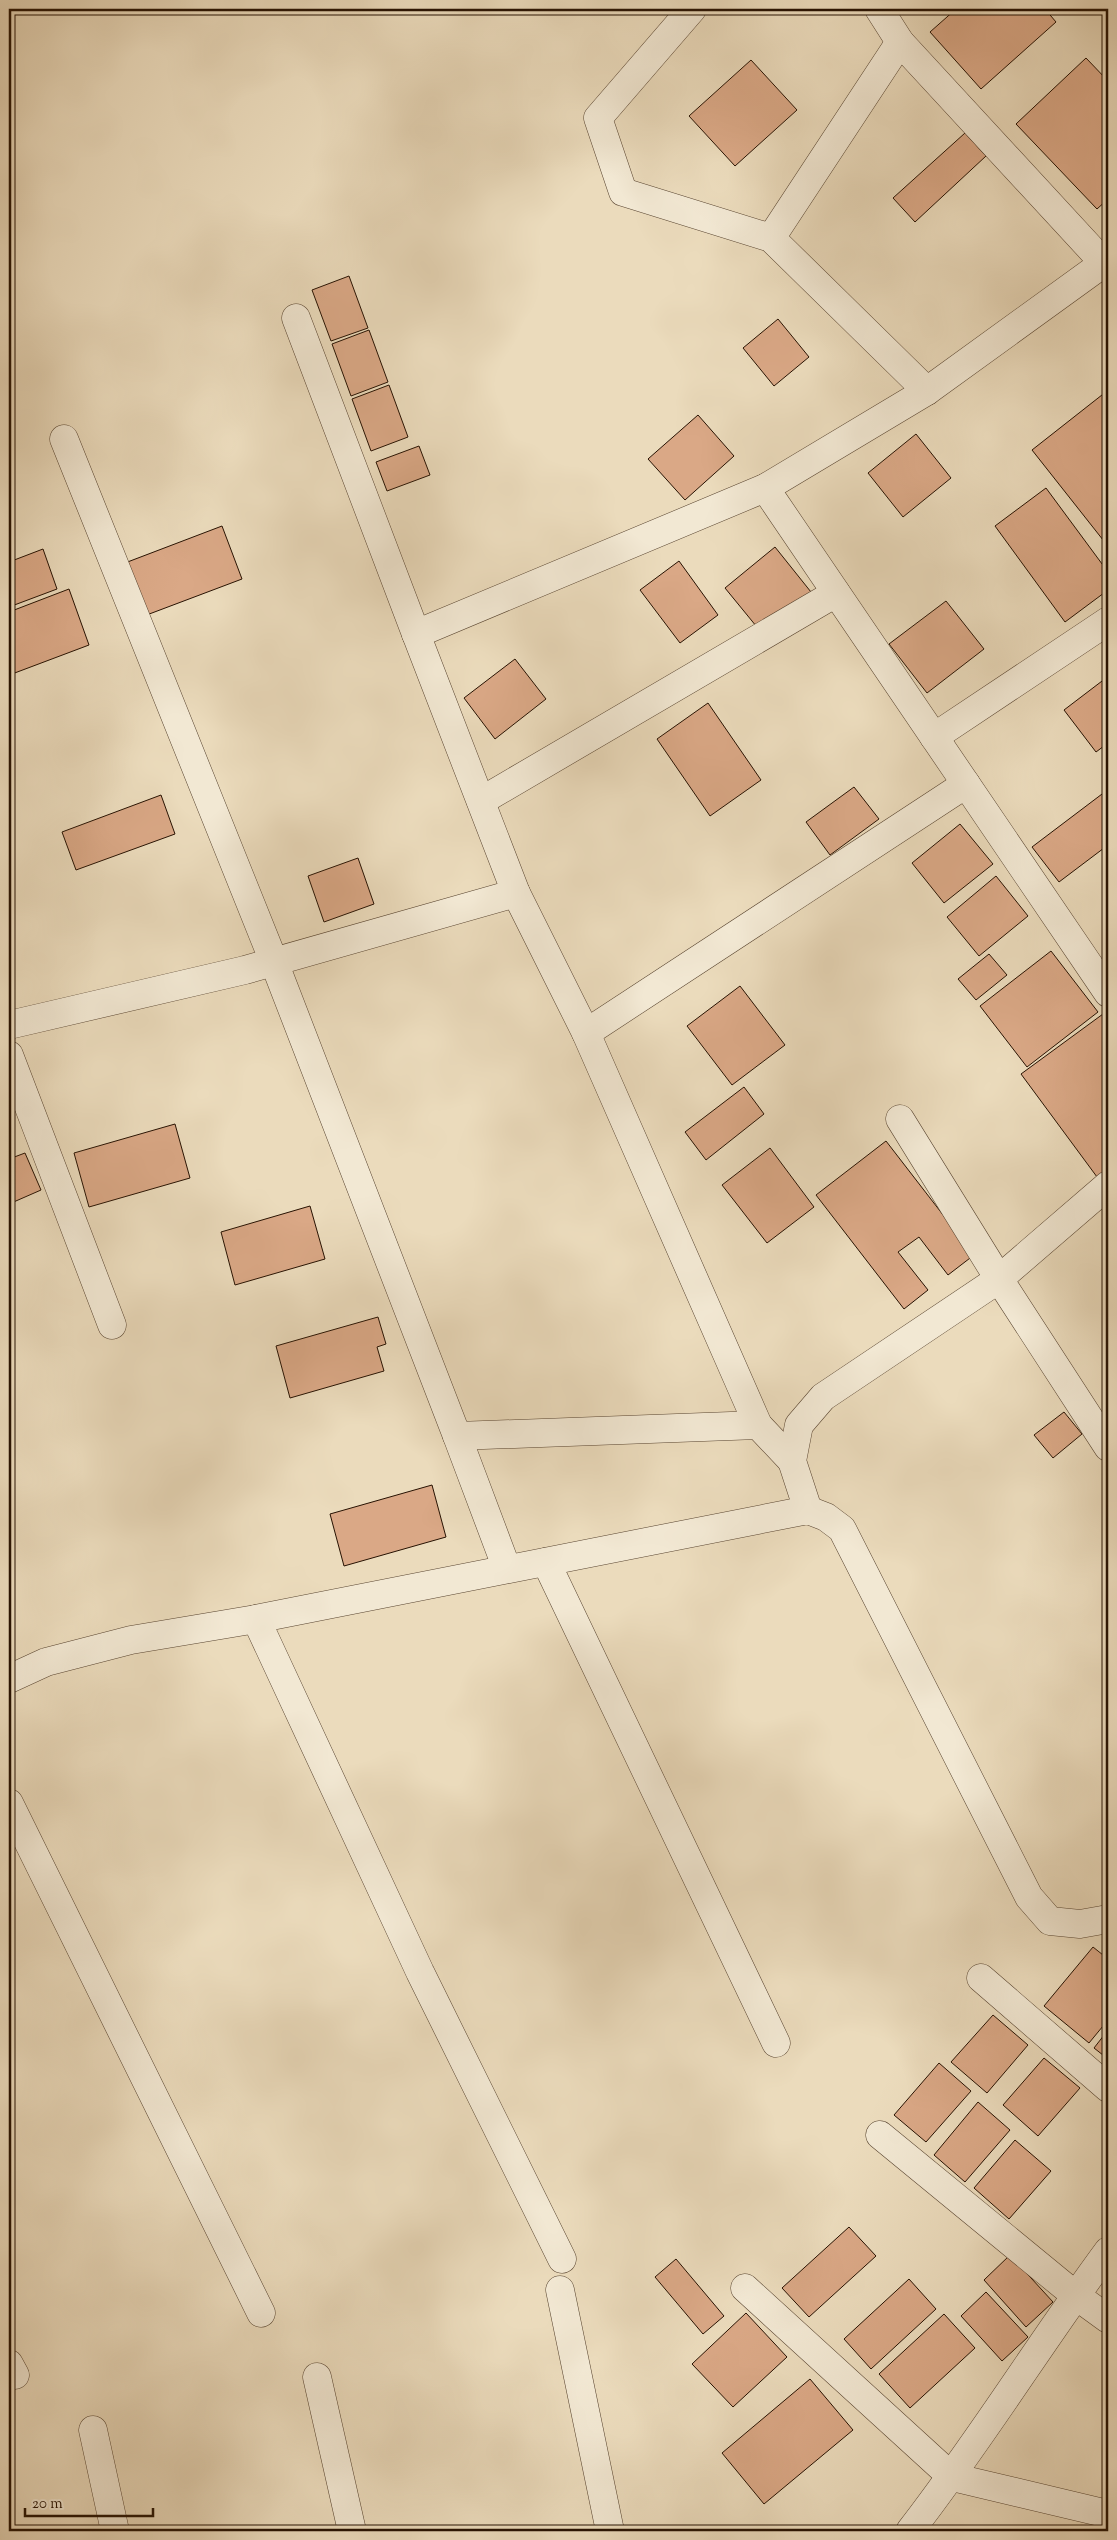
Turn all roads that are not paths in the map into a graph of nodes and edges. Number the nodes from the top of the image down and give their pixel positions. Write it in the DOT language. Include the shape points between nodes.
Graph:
graph roads {
  1 [pos="692,9"];
  2 [pos="879,9"];
  3 [pos="900,42"];
  4 [pos="771,238"];
  5 [pos="1106,262"];
  6 [pos="296,318"];
  7 [pos="927,391"];
  8 [pos="64,439"];
  9 [pos="766,488"];
  10 [pos="836,592"];
  11 [pos="1108,621"];
  12 [pos="416,634"];
  13 [pos="934,737"];
  14 [pos="966,784"];
  15 [pos="481,801"];
  16 [pos="516,893"];
  17 [pos="274,962"];
  18 [pos="1108,993"];
  19 [pos="9,1025"];
  20 [pos="586,1033"];
  21 [pos="9,1055"];
  22 [pos="900,1119"];
  23 [pos="1108,1185"];
  24 [pos="999,1279"];
  25 [pos="112,1325"];
  26 [pos="758,1425"];
  27 [pos="457,1436"];
  28 [pos="1108,1447"];
  29 [pos="792,1461"];
  30 [pos="808,1510"];
  31 [pos="546,1562"];
  32 [pos="507,1569"];
  33 [pos="256,1619"];
  34 [pos="9,1679"];
  35 [pos="9,1803"];
  36 [pos="1108,1919"];
  37 [pos="981,1978"];
  38 [pos="776,2043"];
  39 [pos="1108,2088"];
  40 [pos="880,2134"];
  41 [pos="1108,2251"];
  42 [pos="562,2259"];
  43 [pos="745,2288"];
  44 [pos="560,2290"];
  45 [pos="1076,2295"];
  46 [pos="261,2313"];
  47 [pos="1108,2319"];
  48 [pos="317,2377"];
  49 [pos="93,2430"];
  50 [pos="952,2477"];
  51 [pos="1108,2514"];
  52 [pos="115,2531"];
  53 [pos="352,2531"];
  54 [pos="610,2531"];
  55 [pos="910,2531"];
  1 -- 4 [label="street" via="598,118 623,192"];
  2 -- 3 [label="street"];
  3 -- 4 [label="street"];
  3 -- 5 [label="street"];
  4 -- 7 [label="street"];
  5 -- 7 [label="street"];
  6 -- 12 [label="street"];
  7 -- 9 [label="street"];
  8 -- 17 [label="street"];
  9 -- 10 [label="street"];
  9 -- 12 [label="street"];
  10 -- 13 [label="street"];
  10 -- 15 [label="street"];
  11 -- 13 [label="street"];
  12 -- 15 [label="street"];
  13 -- 14 [label="street"];
  14 -- 18 [label="street"];
  14 -- 20 [label="street"];
  15 -- 16 [label="street"];
  16 -- 17 [label="street"];
  16 -- 20 [label="street"];
  17 -- 19 [label="street"];
  17 -- 27 [label="street"];
  20 -- 26 [label="street"];
  21 -- 25 [label="street"];
  22 -- 24 [label="street"];
  23 -- 24 [label="street"];
  24 -- 28 [label="street"];
  24 -- 29 [label="street" via="823,1397 800,1425"];
  26 -- 27 [label="street"];
  26 -- 29 [label="street"];
  27 -- 32 [label="street"];
  29 -- 30 [label="street"];
  30 -- 31 [label="street"];
  30 -- 36 [label="street" via="826,1517 842,1529 1029,1896 1050,1921 1080,1924"];
  31 -- 32 [label="street"];
  31 -- 38 [label="street"];
  32 -- 33 [label="street"];
  33 -- 34 [label="street" via="131,1640 46,1662"];
  33 -- 42 [label="street" via="420,1972"];
  35 -- 46 [label="street"];
  37 -- 39 [label="street"];
  40 -- 45 [label="street"];
  41 -- 45 [label="street"];
  43 -- 50 [label="street"];
  44 -- 54 [label="street"];
  45 -- 47 [label="street"];
  45 -- 50 [label="street"];
  48 -- 53 [label="street"];
  49 -- 52 [label="street"];
  50 -- 51 [label="street"];
  50 -- 55 [label="street"];
}
